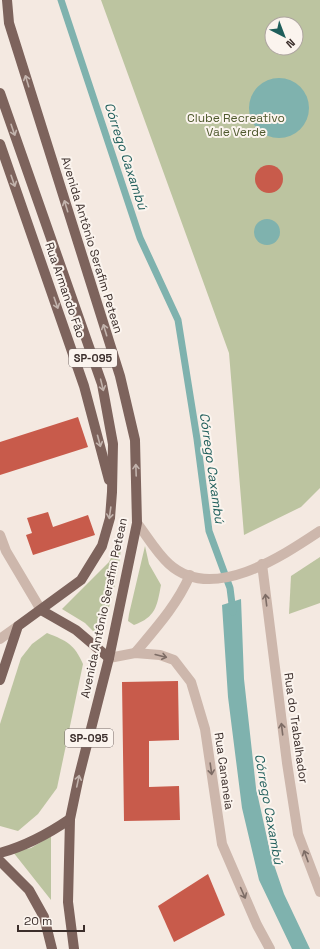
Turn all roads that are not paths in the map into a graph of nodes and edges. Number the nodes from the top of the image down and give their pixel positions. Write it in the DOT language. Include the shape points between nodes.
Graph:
graph roads {
  1 [pos="7,0"];
  2 [pos="0,93"];
  3 [pos="0,144"];
  4 [pos="112,492"];
  5 [pos="137,523"];
  6 [pos="320,532"];
  7 [pos="0,535"];
  8 [pos="262,564"];
  9 [pos="190,575"];
  10 [pos="41,610"];
  11 [pos="18,626"];
  12 [pos="0,639"];
  13 [pos="135,653"];
  14 [pos="109,658"];
  15 [pos="0,680"];
  16 [pos="70,819"];
  17 [pos="0,853"];
  18 [pos="0,861"];
  19 [pos="320,892"];
  20 [pos="52,949"];
  21 [pos="74,949"];
  22 [pos="270,949"];
  5 -- 1 [label="main road, Avenida Antônio Serafim Petean / SP-095, one-way" via="135,440 120,376 9,22"];
  2 -- 4 [label="main road, Avenida Antônio Serafim Petean / SP-095, one-way" via="102,384 113,444"];
  3 -- 4 [label="main road, Rua Armando Fão, one-way" via="84,386"];
  4 -- 10 [label="main road, Avenida Antônio Serafim Petean / SP-095, one-way" via="110,518 102,546 81,580"];
  5 -- 9 [label="street" via="170,564"];
  5 -- 14 [label="main road, Avenida Antônio Serafim Petean / SP-095"];
  6 -- 8 [label="street" via="297,547"];
  7 -- 10 [label="street" via="6,552"];
  8 -- 9 [label="street" via="244,573 214,580"];
  19 -- 8 [label="street, Rua do Trabalhador, one-way" via="298,834"];
  9 -- 13 [label="street" via="182,593 164,620"];
  10 -- 11 [label="main road, SP-095"];
  10 -- 14 [label="main road" via="76,630"];
  11 -- 12 [label="street"];
  11 -- 15 [label="main road"];
  13 -- 14 [label="street, Rua Cananeia"];
  13 -- 22 [label="street, Rua Cananeia, one-way" via="160,655 174,660 191,682 205,728 222,844"];
  16 -- 14 [label="main road, Avenida Antônio Serafim Petean / SP-095, one-way"];
  16 -- 17 [label="main road" via="55,830 19,848"];
  16 -- 21 [label="main road, Avenida Antônio Serafim Petean / SP-095" via="68,902"];
  18 -- 20 [label="main road" via="29,890 44,917"];
}
